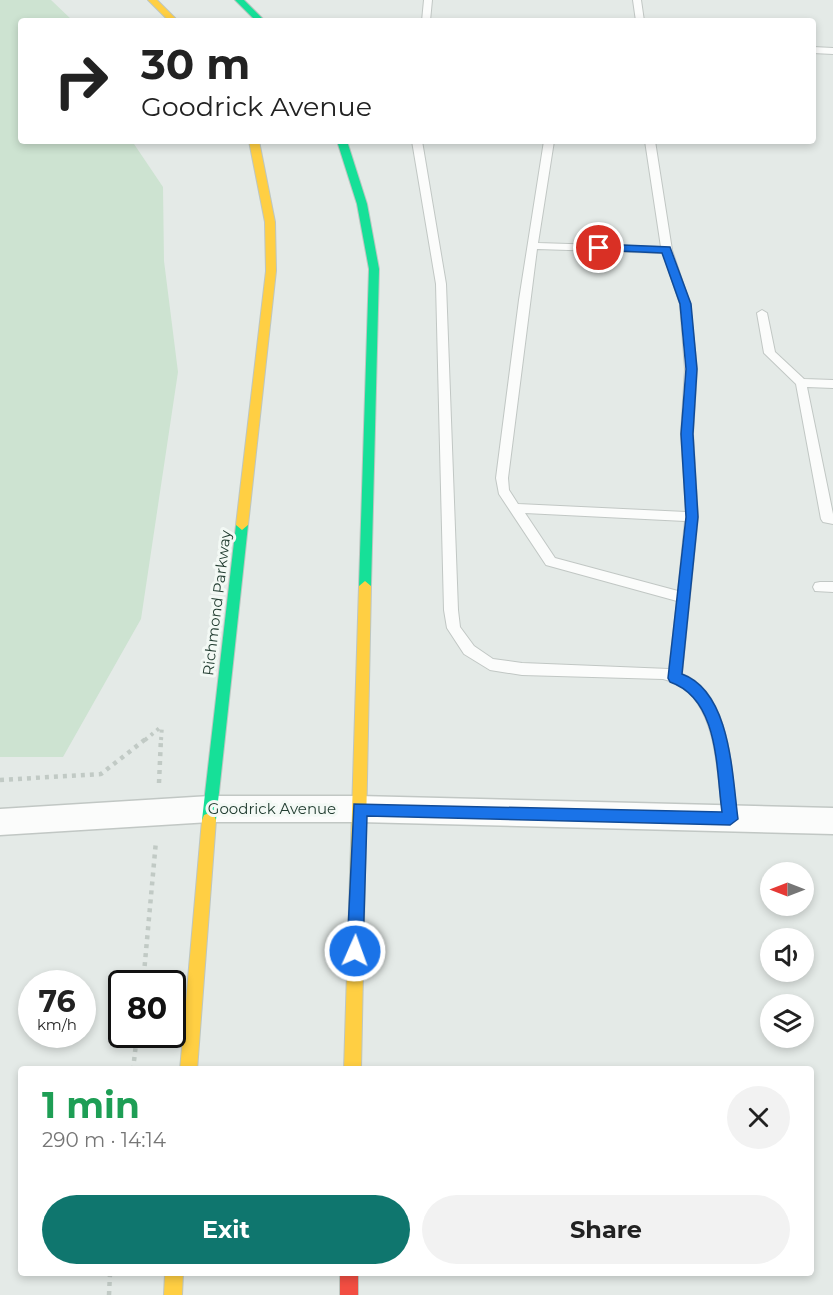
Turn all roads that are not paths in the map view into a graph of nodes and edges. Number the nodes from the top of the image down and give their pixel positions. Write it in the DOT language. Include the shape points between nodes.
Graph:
graph roads {
  1 [pos="152,0"];
  2 [pos="239,0"];
  3 [pos="428,0"];
  4 [pos="637,0"];
  5 [pos="171,18"];
  6 [pos="258,18"];
  7 [pos="426,18"];
  8 [pos="640,18"];
  9 [pos="816,50"];
  10 [pos="833,51"];
  11 [pos="255,144"];
  12 [pos="343,144"];
  13 [pos="418,144"];
  14 [pos="549,144"];
  15 [pos="650,144"];
  16 [pos="532,246"];
  17 [pos="667,250"];
  18 [pos="762,313"];
  19 [pos="801,383"];
  20 [pos="833,384"];
  21 [pos="514,508"];
  22 [pos="692,517"];
  23 [pos="833,519"];
  24 [pos="685,598"];
  25 [pos="675,678"];
  26 [pos="210,809"];
  27 [pos="359,809"];
  28 [pos="730,819"];
  29 [pos="833,821"];
  30 [pos="0,822"];
  31 [pos="188,1066"];
  32 [pos="352,1066"];
  33 [pos="174,1276"];
  34 [pos="349,1276"];
  35 [pos="173,1295"];
  36 [pos="350,1295"];
  1 -- 5 [label="highway"];
  2 -- 6 [label="highway"];
  3 -- 7 [label="lane"];
  4 -- 8 [label="lane"];
  9 -- 10 [label="lane"];
  11 -- 26 [label="highway, Richmond Parkway" via="270,222 272,271"];
  12 -- 27 [label="highway" via="368,218 374,270"];
  13 -- 25 [label="lane" via="441,284 454,628 469,650 490,664 522,669 664,673"];
  14 -- 16 [label="lane"];
  15 -- 17 [label="lane"];
  16 -- 17 [label="lane"];
  16 -- 21 [label="lane" via="502,478 503,491"];
  17 -- 22 [label="lane" via="686,304 691,369 687,434"];
  18 -- 19 [label="lane" via="770,353"];
  19 -- 20 [label="lane"];
  19 -- 23 [label="lane" via="827,519"];
  21 -- 22 [label="lane"];
  21 -- 24 [label="lane" via="551,562"];
  22 -- 24 [label="lane"];
  24 -- 25 [label="lane"];
  25 -- 28 [label="lane" via="688,682 707,704 719,736"];
  26 -- 27 [label="street, Goodrick Avenue"];
  26 -- 30 [label="street, Goodrick Avenue"];
  26 -- 31 [label="highway, Richmond Parkway"];
  27 -- 28 [label="street, Goodrick Avenue"];
  27 -- 32 [label="highway"];
  28 -- 29 [label="street, Goodrick Avenue"];
  33 -- 35 [label="highway"];
  34 -- 36 [label="highway"];
}
